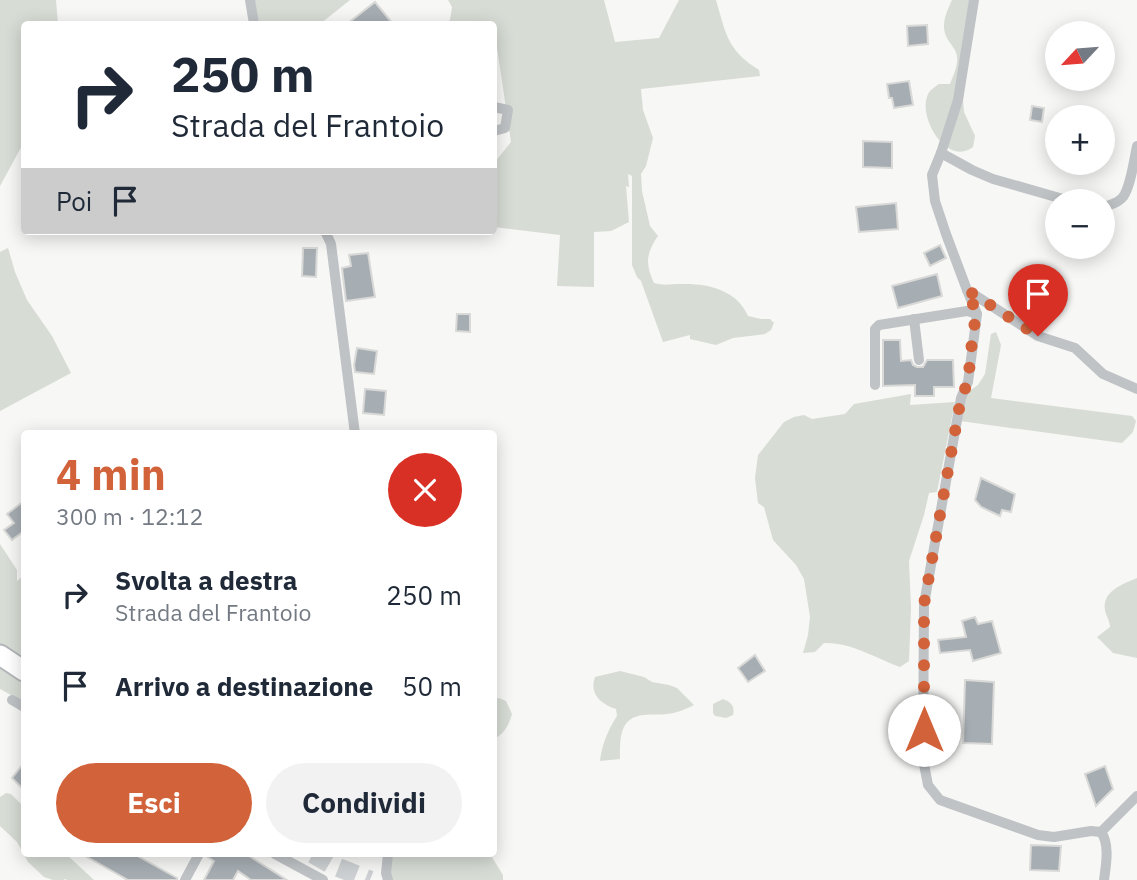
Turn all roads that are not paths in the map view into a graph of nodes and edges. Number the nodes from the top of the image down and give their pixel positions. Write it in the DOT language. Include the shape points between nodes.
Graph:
graph roads {
  1 [pos="250,0"];
  2 [pos="974,0"];
  3 [pos="254,21"];
  4 [pos="497,108"];
  5 [pos="497,130"];
  6 [pos="1137,146"];
  7 [pos="942,153"];
  8 [pos="1045,194"];
  9 [pos="1115,202"];
  10 [pos="327,235"];
  11 [pos="967,290"];
  12 [pos="977,314"];
  13 [pos="914,319"];
  14 [pos="919,360"];
  15 [pos="875,385"];
  16 [pos="1137,389"];
  17 [pos="354,430"];
  18 [pos="0,655"];
  19 [pos="21,669"];
  20 [pos="12,700"];
  21 [pos="21,706"];
  22 [pos="1137,796"];
  23 [pos="1101,832"];
  24 [pos="197,857"];
  25 [pos="281,857"];
  26 [pos="388,857"];
  27 [pos="185,880"];
  28 [pos="323,880"];
  29 [pos="388,880"];
  30 [pos="1104,880"];
  1 -- 3 [label="street"];
  2 -- 7 [label="street" via="958,100"];
  4 -- 5 [label="street" via="508,110 505,128"];
  6 -- 9 [label="street" via="1131,176 1122,198"];
  7 -- 8 [label="street" via="993,179"];
  7 -- 11 [label="street" via="932,174 933,193"];
  10 -- 17 [label="street"];
  11 -- 12 [label="street"];
  11 -- 16 [label="street" via="1038,336 1075,348 1103,374"];
  12 -- 13 [label="street" via="967,311"];
  12 -- 23 [label="street" via="924,604 923,759 928,785 940,800 1038,835"];
  13 -- 14 [label="street"];
  13 -- 15 [label="street" via="884,323 875,329"];
  18 -- 19 [label="highway"];
  20 -- 21 [label="street"];
  22 -- 23 [label="street"];
  23 -- 30 [label="street" via="1107,862"];
  24 -- 27 [label="street"];
  25 -- 28 [label="street"];
  26 -- 29 [label="street"];
}
